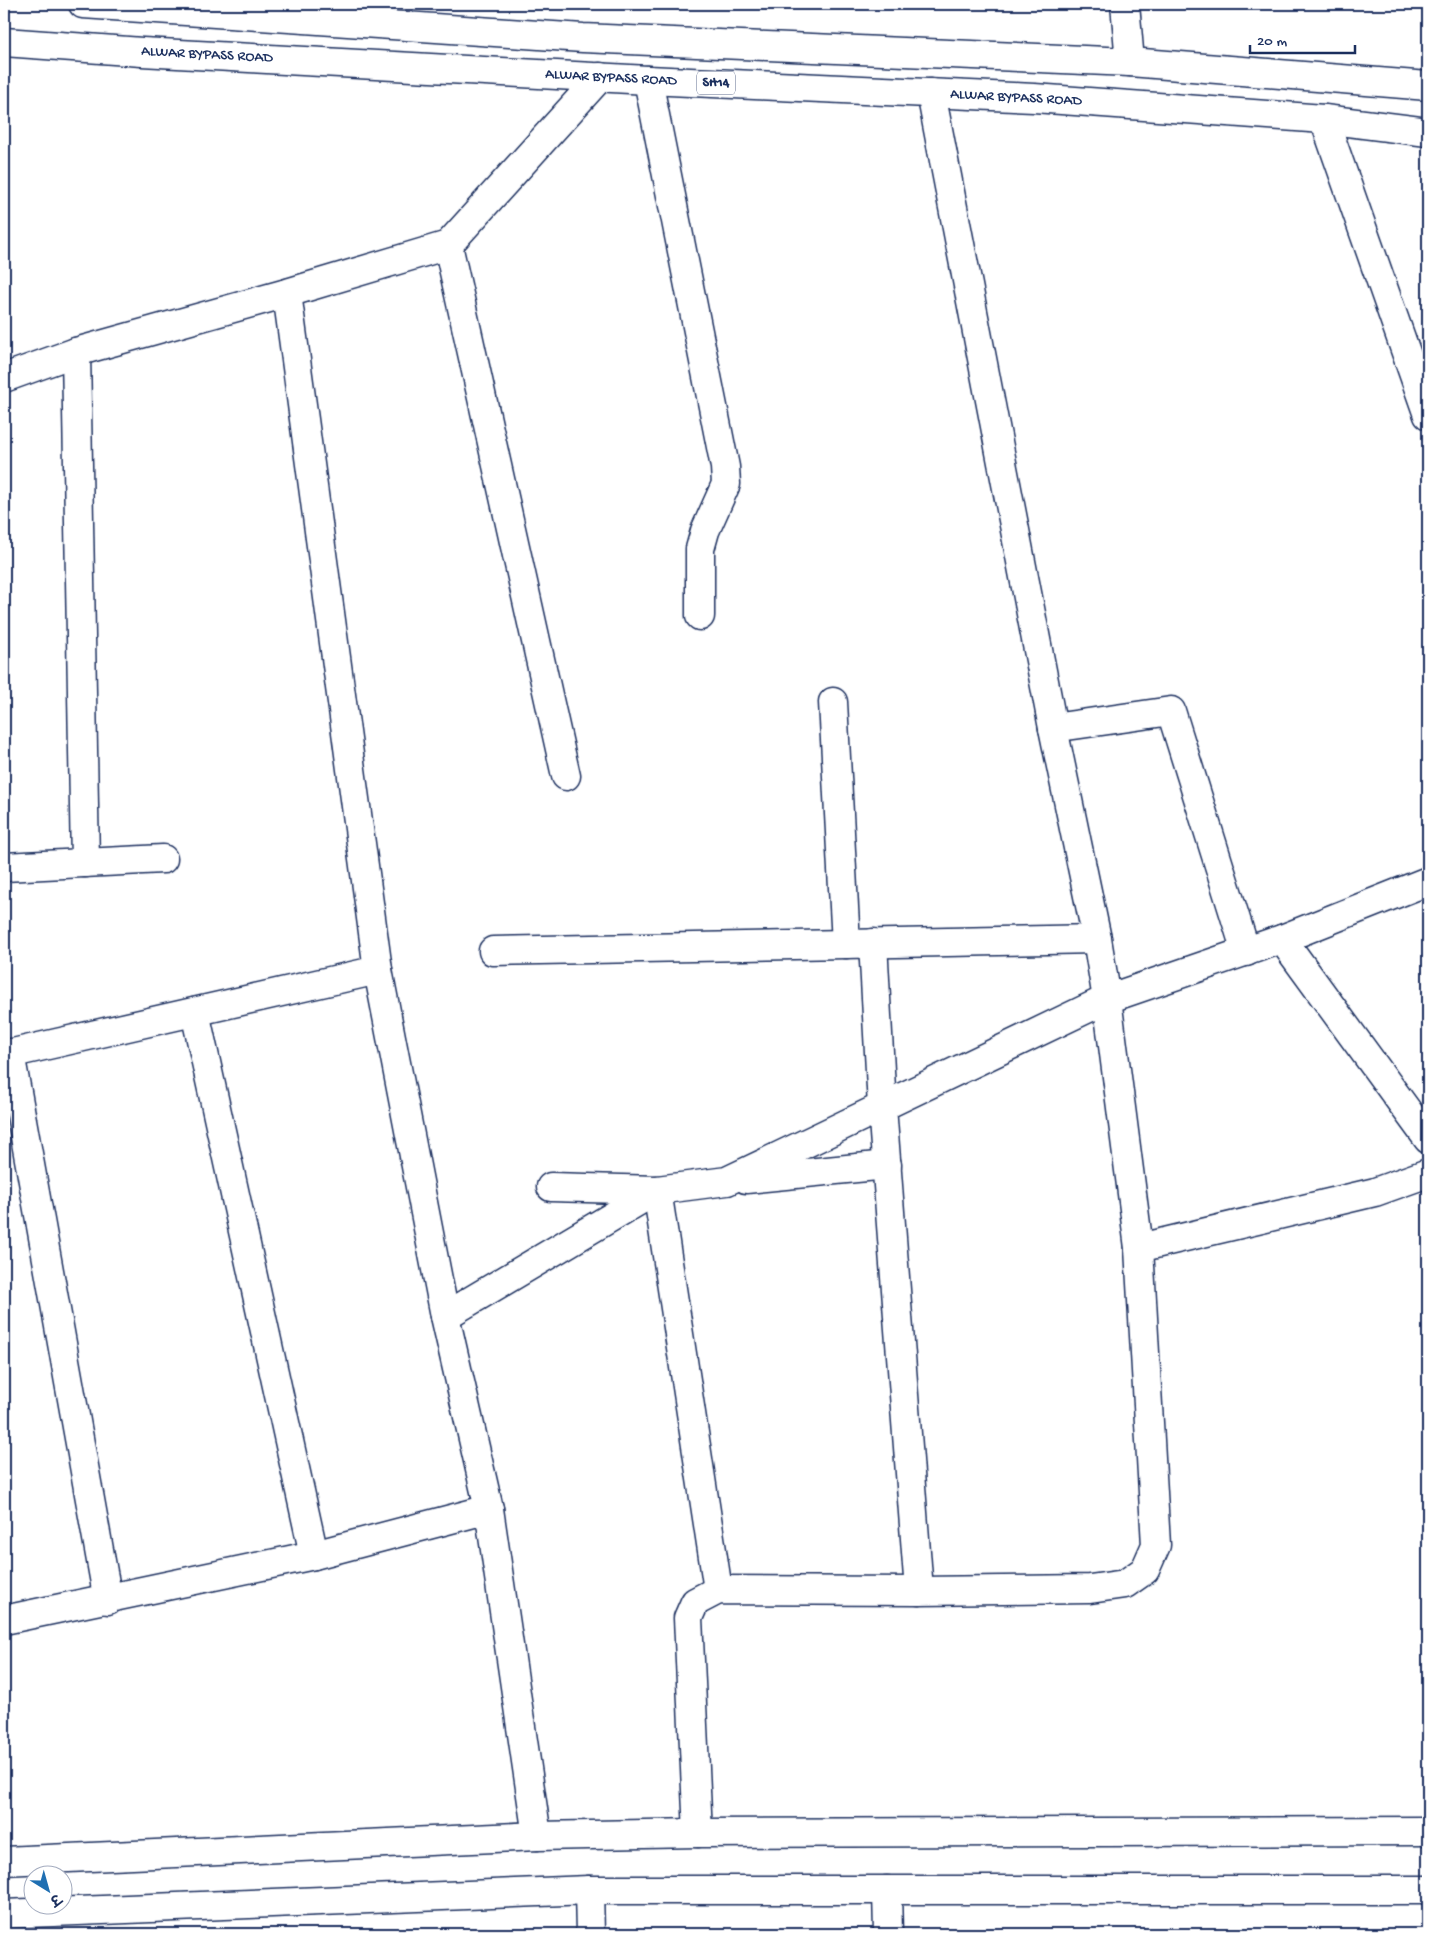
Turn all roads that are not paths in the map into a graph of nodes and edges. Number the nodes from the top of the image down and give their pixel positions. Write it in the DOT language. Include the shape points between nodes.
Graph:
graph roads {
  1 [pos="83,4"];
  2 [pos="134,6"];
  3 [pos="1125,6"];
  4 [pos="4,42"];
  5 [pos="1130,62"];
  6 [pos="600,77"];
  7 [pos="648,80"];
  8 [pos="1428,86"];
  9 [pos="931,94"];
  10 [pos="1324,119"];
  11 [pos="1428,132"];
  12 [pos="448,245"];
  13 [pos="287,293"];
  14 [pos="76,352"];
  15 [pos="4,378"];
  16 [pos="1428,415"];
  17 [pos="700,616"];
  18 [pos="833,702"];
  19 [pos="1053,728"];
  20 [pos="566,776"];
  21 [pos="163,859"];
  22 [pos="85,863"];
  23 [pos="4,867"];
  24 [pos="1428,882"];
  25 [pos="1097,939"];
  26 [pos="1282,939"];
  27 [pos="860,943"];
  28 [pos="493,951"];
  29 [pos="1246,952"];
  30 [pos="378,970"];
  31 [pos="1107,999"];
  32 [pos="195,1012"];
  33 [pos="7,1054"];
  34 [pos="882,1107"];
  35 [pos="1428,1138"];
  36 [pos="886,1166"];
  37 [pos="1428,1173"];
  38 [pos="727,1181"];
  39 [pos="551,1188"];
  40 [pos="656,1190"];
  41 [pos="1139,1248"];
  42 [pos="445,1316"];
  43 [pos="489,1509"];
  44 [pos="314,1555"];
  45 [pos="718,1590"];
  46 [pos="919,1591"];
  47 [pos="108,1600"];
  48 [pos="4,1620"];
  49 [pos="1428,1831"];
  50 [pos="698,1833"];
  51 [pos="537,1836"];
  52 [pos="4,1861"];
  53 [pos="589,1890"];
  54 [pos="887,1890"];
  55 [pos="1428,1890"];
  56 [pos="4,1914"];
  57 [pos="62,1923"];
  58 [pos="590,1934"];
  59 [pos="888,1934"];
  1 -- 2 [label="street"];
  2 -- 5 [label="street" via="583,38"];
  3 -- 5 [label="street"];
  4 -- 6 [label="street, ALWAR BYPASS ROAD / SH14"];
  5 -- 8 [label="street"];
  6 -- 7 [label="street, ALWAR BYPASS ROAD / SH14"];
  6 -- 12 [label="street"];
  7 -- 9 [label="street, ALWAR BYPASS ROAD / SH14"];
  7 -- 17 [label="street" via="725,467 726,484 700,549"];
  9 -- 10 [label="street, ALWAR BYPASS ROAD / SH14" via="1054,99"];
  9 -- 19 [label="street"];
  10 -- 11 [label="street, ALWAR BYPASS ROAD / SH14"];
  10 -- 16 [label="street"];
  12 -- 13 [label="street"];
  12 -- 20 [label="street"];
  13 -- 14 [label="street"];
  13 -- 30 [label="street"];
  14 -- 15 [label="street"];
  14 -- 22 [label="street"];
  18 -- 27 [label="street"];
  19 -- 25 [label="street"];
  19 -- 29 [label="street" via="1171,711"];
  21 -- 22 [label="street"];
  22 -- 23 [label="street"];
  24 -- 26 [label="street"];
  25 -- 27 [label="street"];
  25 -- 31 [label="street"];
  26 -- 29 [label="street"];
  26 -- 35 [label="street"];
  27 -- 28 [label="street"];
  27 -- 34 [label="street"];
  29 -- 31 [label="street"];
  30 -- 32 [label="street"];
  30 -- 42 [label="street"];
  31 -- 34 [label="street"];
  31 -- 41 [label="street"];
  32 -- 33 [label="street"];
  32 -- 44 [label="street"];
  33 -- 47 [label="street"];
  34 -- 36 [label="street"];
  34 -- 38 [label="street"];
  36 -- 38 [label="street"];
  36 -- 46 [label="street"];
  37 -- 41 [label="street" via="1375,1192"];
  38 -- 40 [label="street"];
  39 -- 40 [label="street"];
  40 -- 42 [label="street"];
  40 -- 45 [label="street"];
  41 -- 46 [label="street" via="1156,1545 1145,1570 1125,1584 1090,1589"];
  42 -- 43 [label="street"];
  43 -- 44 [label="street"];
  43 -- 51 [label="street"];
  44 -- 47 [label="street"];
  45 -- 46 [label="street"];
  45 -- 50 [label="street" via="695,1602 688,1618"];
  47 -- 48 [label="street"];
  49 -- 50 [label="street"];
  50 -- 51 [label="street"];
  51 -- 52 [label="street"];
  53 -- 54 [label="street"];
  53 -- 57 [label="street"];
  53 -- 58 [label="street"];
  54 -- 55 [label="street"];
  54 -- 59 [label="street"];
  56 -- 57 [label="street"];
}
